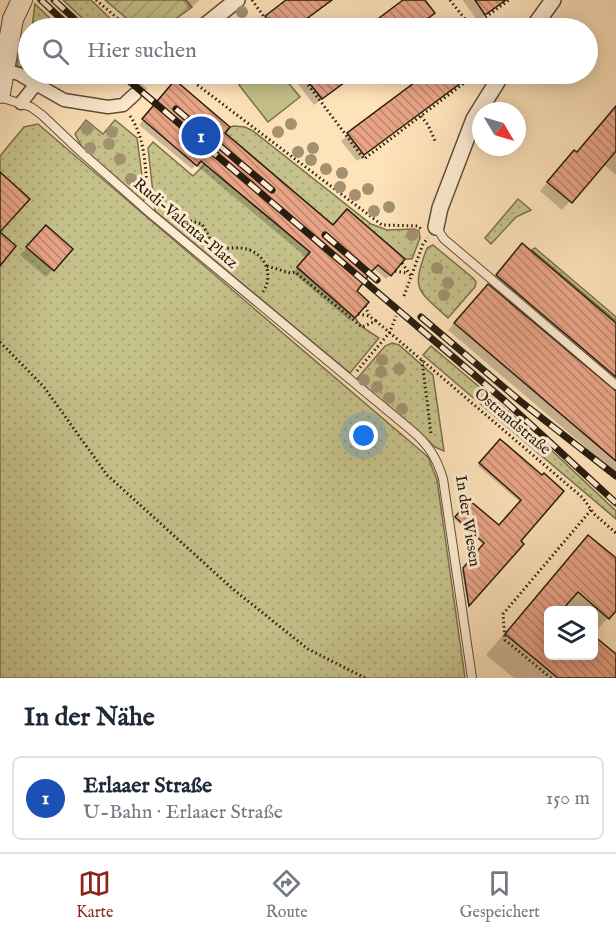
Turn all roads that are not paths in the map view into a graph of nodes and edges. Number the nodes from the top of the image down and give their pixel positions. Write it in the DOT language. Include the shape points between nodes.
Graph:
graph roads {
  1 [pos="22,0"];
  2 [pos="237,0"];
  3 [pos="553,0"];
  4 [pos="12,9"];
  5 [pos="214,18"];
  6 [pos="540,18"];
  7 [pos="4,70"];
  8 [pos="18,74"];
  9 [pos="36,84"];
  10 [pos="496,84"];
  11 [pos="135,94"];
  12 [pos="0,95"];
  13 [pos="21,103"];
  14 [pos="432,232"];
  15 [pos="350,379"];
  16 [pos="616,385"];
  17 [pos="472,678"];
  1 -- 4 [label="street"];
  2 -- 5 [label="street"];
  3 -- 6 [label="street"];
  4 -- 7 [label="street"];
  7 -- 8 [label="street"];
  7 -- 12 [label="street"];
  9 -- 11 [label="street" via="64,100 108,107 123,105"];
  9 -- 13 [label="street"];
  10 -- 14 [label="street" via="474,118"];
  12 -- 13 [label="lane, Rudi-Valenta-Platz"];
  13 -- 15 [label="lane, Rudi-Valenta-Platz" via="42,115 150,213"];
  14 -- 16 [label="lane"];
  15 -- 17 [label="lane, In der Wiesen" via="433,453 442,479"];
}
